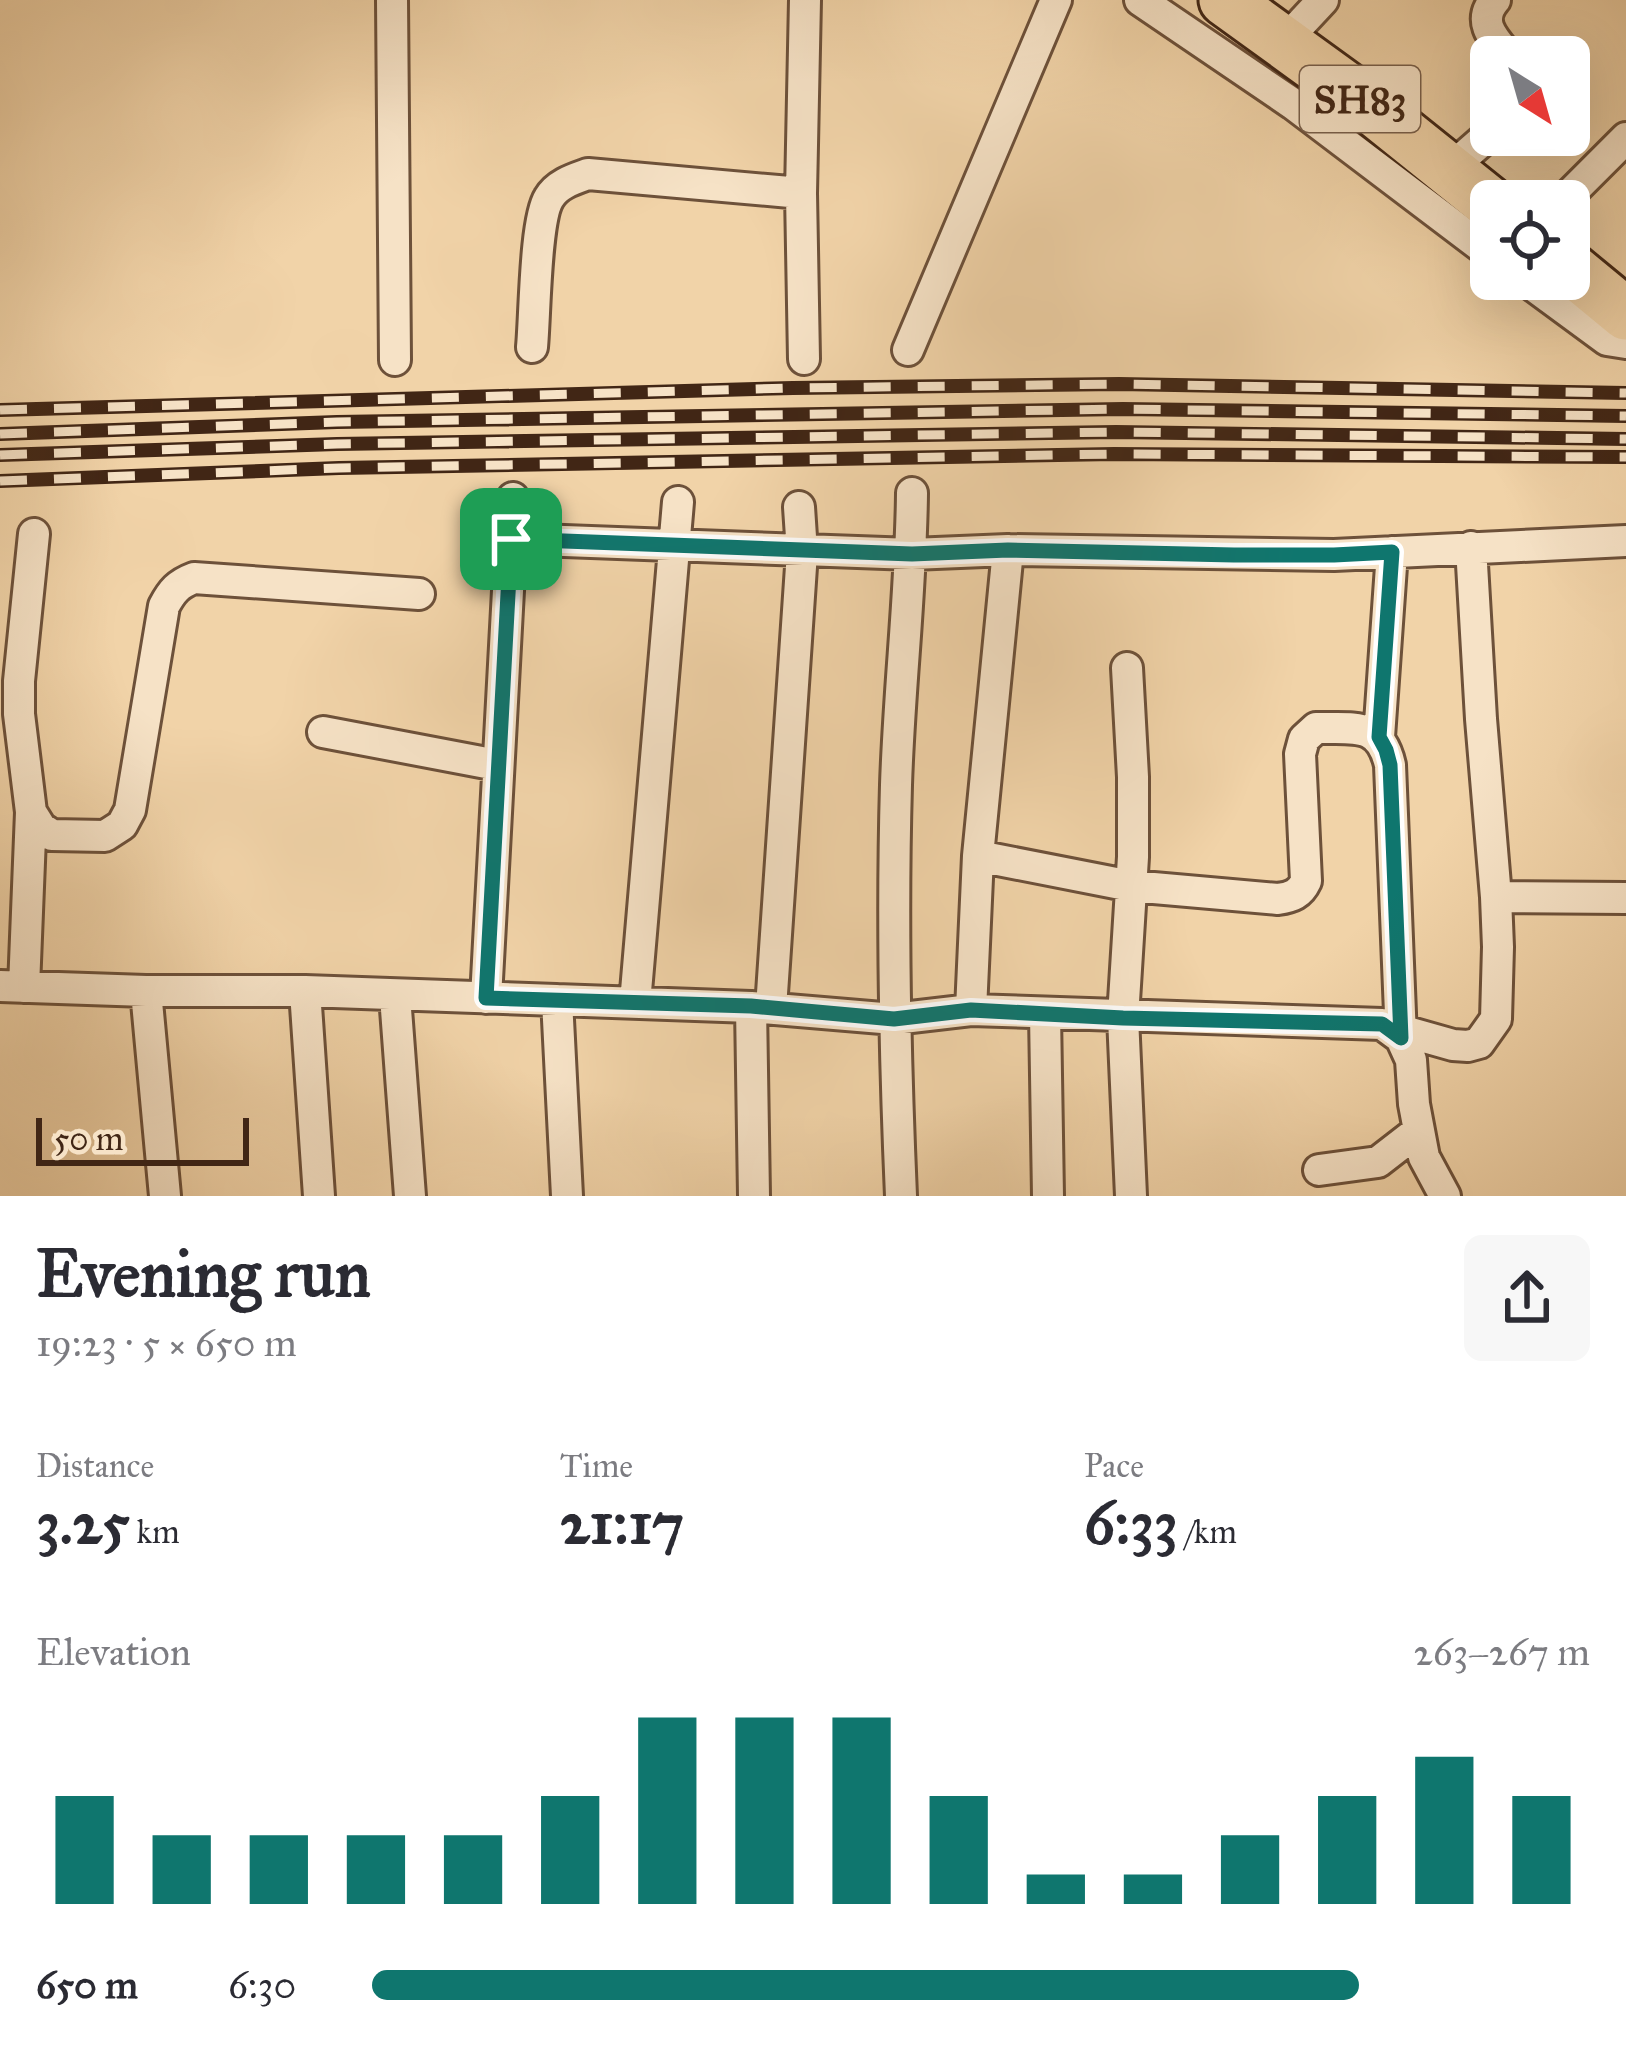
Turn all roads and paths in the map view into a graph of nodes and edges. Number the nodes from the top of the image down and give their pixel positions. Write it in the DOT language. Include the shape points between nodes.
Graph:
graph roads {
  1 [pos="392,0"];
  2 [pos="805,0"];
  3 [pos="1055,0"];
  4 [pos="1140,0"];
  5 [pos="1225,0"];
  6 [pos="1253,0"];
  7 [pos="1323,0"];
  8 [pos="1495,0"];
  9 [pos="1295,30"];
  10 [pos="1492,36"];
  11 [pos="1626,138"];
  12 [pos="1470,151"];
  13 [pos="1459,161"];
  14 [pos="1481,180"];
  15 [pos="1584,180"];
  16 [pos="1470,187"];
  17 [pos="801,193"];
  18 [pos="1470,238"];
  19 [pos="1590,263"];
  20 [pos="1590,284"];
  21 [pos="1626,289"];
  22 [pos="1553,300"];
  23 [pos="1626,314"];
  24 [pos="1626,343"];
  25 [pos="532,347"];
  26 [pos="908,350"];
  27 [pos="804,359"];
  28 [pos="395,360"];
  29 [pos="913,494"];
  30 [pos="514,498"];
  31 [pos="678,502"];
  32 [pos="799,507"];
  33 [pos="34,534"];
  34 [pos="511,539"];
  35 [pos="1626,542"];
  36 [pos="674,545"];
  37 [pos="1472,548"];
  38 [pos="1008,550"];
  39 [pos="802,552"];
  40 [pos="1392,552"];
  41 [pos="912,554"];
  42 [pos="418,595"];
  43 [pos="1127,668"];
  44 [pos="10,671"];
  45 [pos="323,732"];
  46 [pos="1379,737"];
  47 [pos="497,765"];
  48 [pos="31,812"];
  49 [pos="978,856"];
  50 [pos="1131,886"];
  51 [pos="1496,897"];
  52 [pos="1626,898"];
  53 [pos="12,986"];
  54 [pos="146,991"];
  55 [pos="305,991"];
  56 [pos="395,996"];
  57 [pos="486,998"];
  58 [pos="556,1000"];
  59 [pos="635,1003"];
  60 [pos="761,1007"];
  61 [pos="971,1010"];
  62 [pos="1046,1014"];
  63 [pos="1123,1018"];
  64 [pos="894,1019"];
  65 [pos="1401,1034"];
  66 [pos="1418,1131"];
  67 [pos="1319,1170"];
  68 [pos="165,1196"];
  69 [pos="320,1196"];
  70 [pos="410,1196"];
  71 [pos="567,1196"];
  72 [pos="754,1196"];
  73 [pos="901,1196"];
  74 [pos="1048,1196"];
  75 [pos="1131,1196"];
  76 [pos="1445,1196"];
  1 -- 28 [label="street"];
  2 -- 17 [label="street"];
  3 -- 26 [label="street"];
  4 -- 18 [label="street"];
  5 -- 16 [label="main road, SH83"];
  6 -- 9 [label="street"];
  7 -- 9 [label="street"];
  8 -- 10 [label="street" via="1486,24"];
  9 -- 13 [label="street"];
  11 -- 15 [label="street"];
  12 -- 13 [label="street"];
  13 -- 14 [label="street"];
  17 -- 25 [label="street" via="588,174 569,180 550,194 542,216"];
  17 -- 27 [label="street"];
  19 -- 21 [label="street"];
  20 -- 23 [label="main road"];
  22 -- 24 [label="street" via="1607,340"];
  29 -- 41 [label="street"];
  30 -- 34 [label="street"];
  31 -- 36 [label="street"];
  32 -- 39 [label="street"];
  33 -- 44 [label="street"];
  34 -- 36 [label="street"];
  34 -- 47 [label="street"];
  35 -- 37 [label="street"];
  36 -- 39 [label="street"];
  36 -- 59 [label="street"];
  37 -- 40 [label="street"];
  37 -- 51 [label="street"];
  38 -- 40 [label="street"];
  38 -- 41 [label="street"];
  38 -- 49 [label="street"];
  39 -- 41 [label="street"];
  39 -- 60 [label="street"];
  40 -- 46 [label="street"];
  41 -- 64 [label="street" via="896,782"];
  42 -- 48 [label="street" via="181,582 164,606 122,825 105,836 52,835"];
  43 -- 50 [label="street"];
  44 -- 48 [label="street"];
  45 -- 47 [label="street"];
  46 -- 50 [label="street" via="1316,728 1304,739 1306,881 1292,897"];
  46 -- 65 [label="street" via="1390,765"];
  47 -- 57 [label="street"];
  48 -- 53 [label="street"];
  49 -- 50 [label="street"];
  49 -- 61 [label="street"];
  50 -- 63 [label="street"];
  51 -- 52 [label="street"];
  51 -- 65 [label="street" via="1496,1018 1487,1034 1468,1046"];
  53 -- 54 [label="street"];
  54 -- 55 [label="street"];
  54 -- 68 [label="street"];
  55 -- 56 [label="street"];
  55 -- 69 [label="street"];
  56 -- 57 [label="street"];
  56 -- 70 [label="street"];
  57 -- 58 [label="street"];
  58 -- 59 [label="street"];
  58 -- 71 [label="street"];
  59 -- 60 [label="street"];
  60 -- 64 [label="street"];
  60 -- 72 [label="street"];
  61 -- 62 [label="street"];
  61 -- 64 [label="street"];
  62 -- 63 [label="street"];
  62 -- 74 [label="street"];
  63 -- 65 [label="street" via="1382,1024"];
  63 -- 75 [label="street"];
  64 -- 73 [label="street"];
  65 -- 66 [label="street" via="1412,1060"];
  66 -- 67 [label="street" via="1378,1162"];
  66 -- 76 [label="street"];
}
